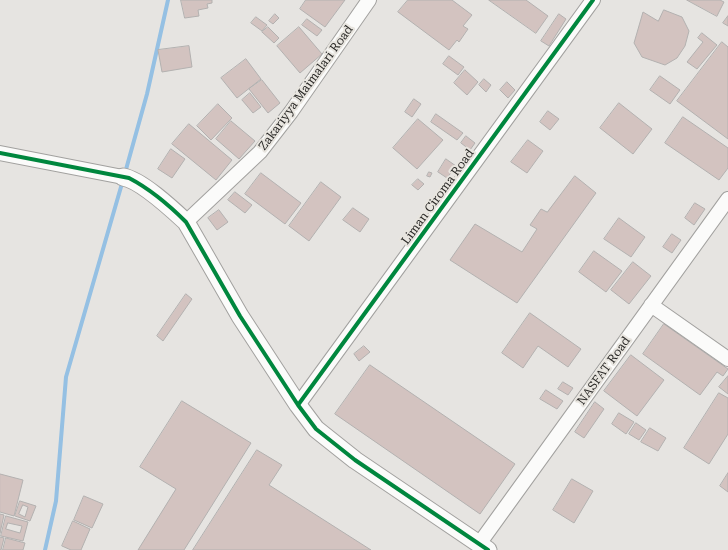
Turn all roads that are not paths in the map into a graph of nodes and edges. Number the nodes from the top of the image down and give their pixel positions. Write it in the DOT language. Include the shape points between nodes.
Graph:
graph roads {
  1 [pos="369,0"];
  2 [pos="594,0"];
  3 [pos="0,153"];
  4 [pos="129,179"];
  5 [pos="728,199"];
  6 [pos="186,222"];
  7 [pos="651,305"];
  8 [pos="728,359"];
  9 [pos="298,406"];
  10 [pos="484,547"];
  1 -- 6 [label="street, Zakariyya Maimalari Road" via="260,152"];
  2 -- 9 [label="street, Liman Ciroma Road"];
  3 -- 4 [label="street"];
  4 -- 6 [label="street" via="174,210"];
  5 -- 7 [label="street, NASFAT Road"];
  6 -- 9 [label="street" via="240,316"];
  7 -- 8 [label="street"];
  7 -- 10 [label="street, NASFAT Road"];
  9 -- 10 [label="street" via="316,429 355,460"];
}
